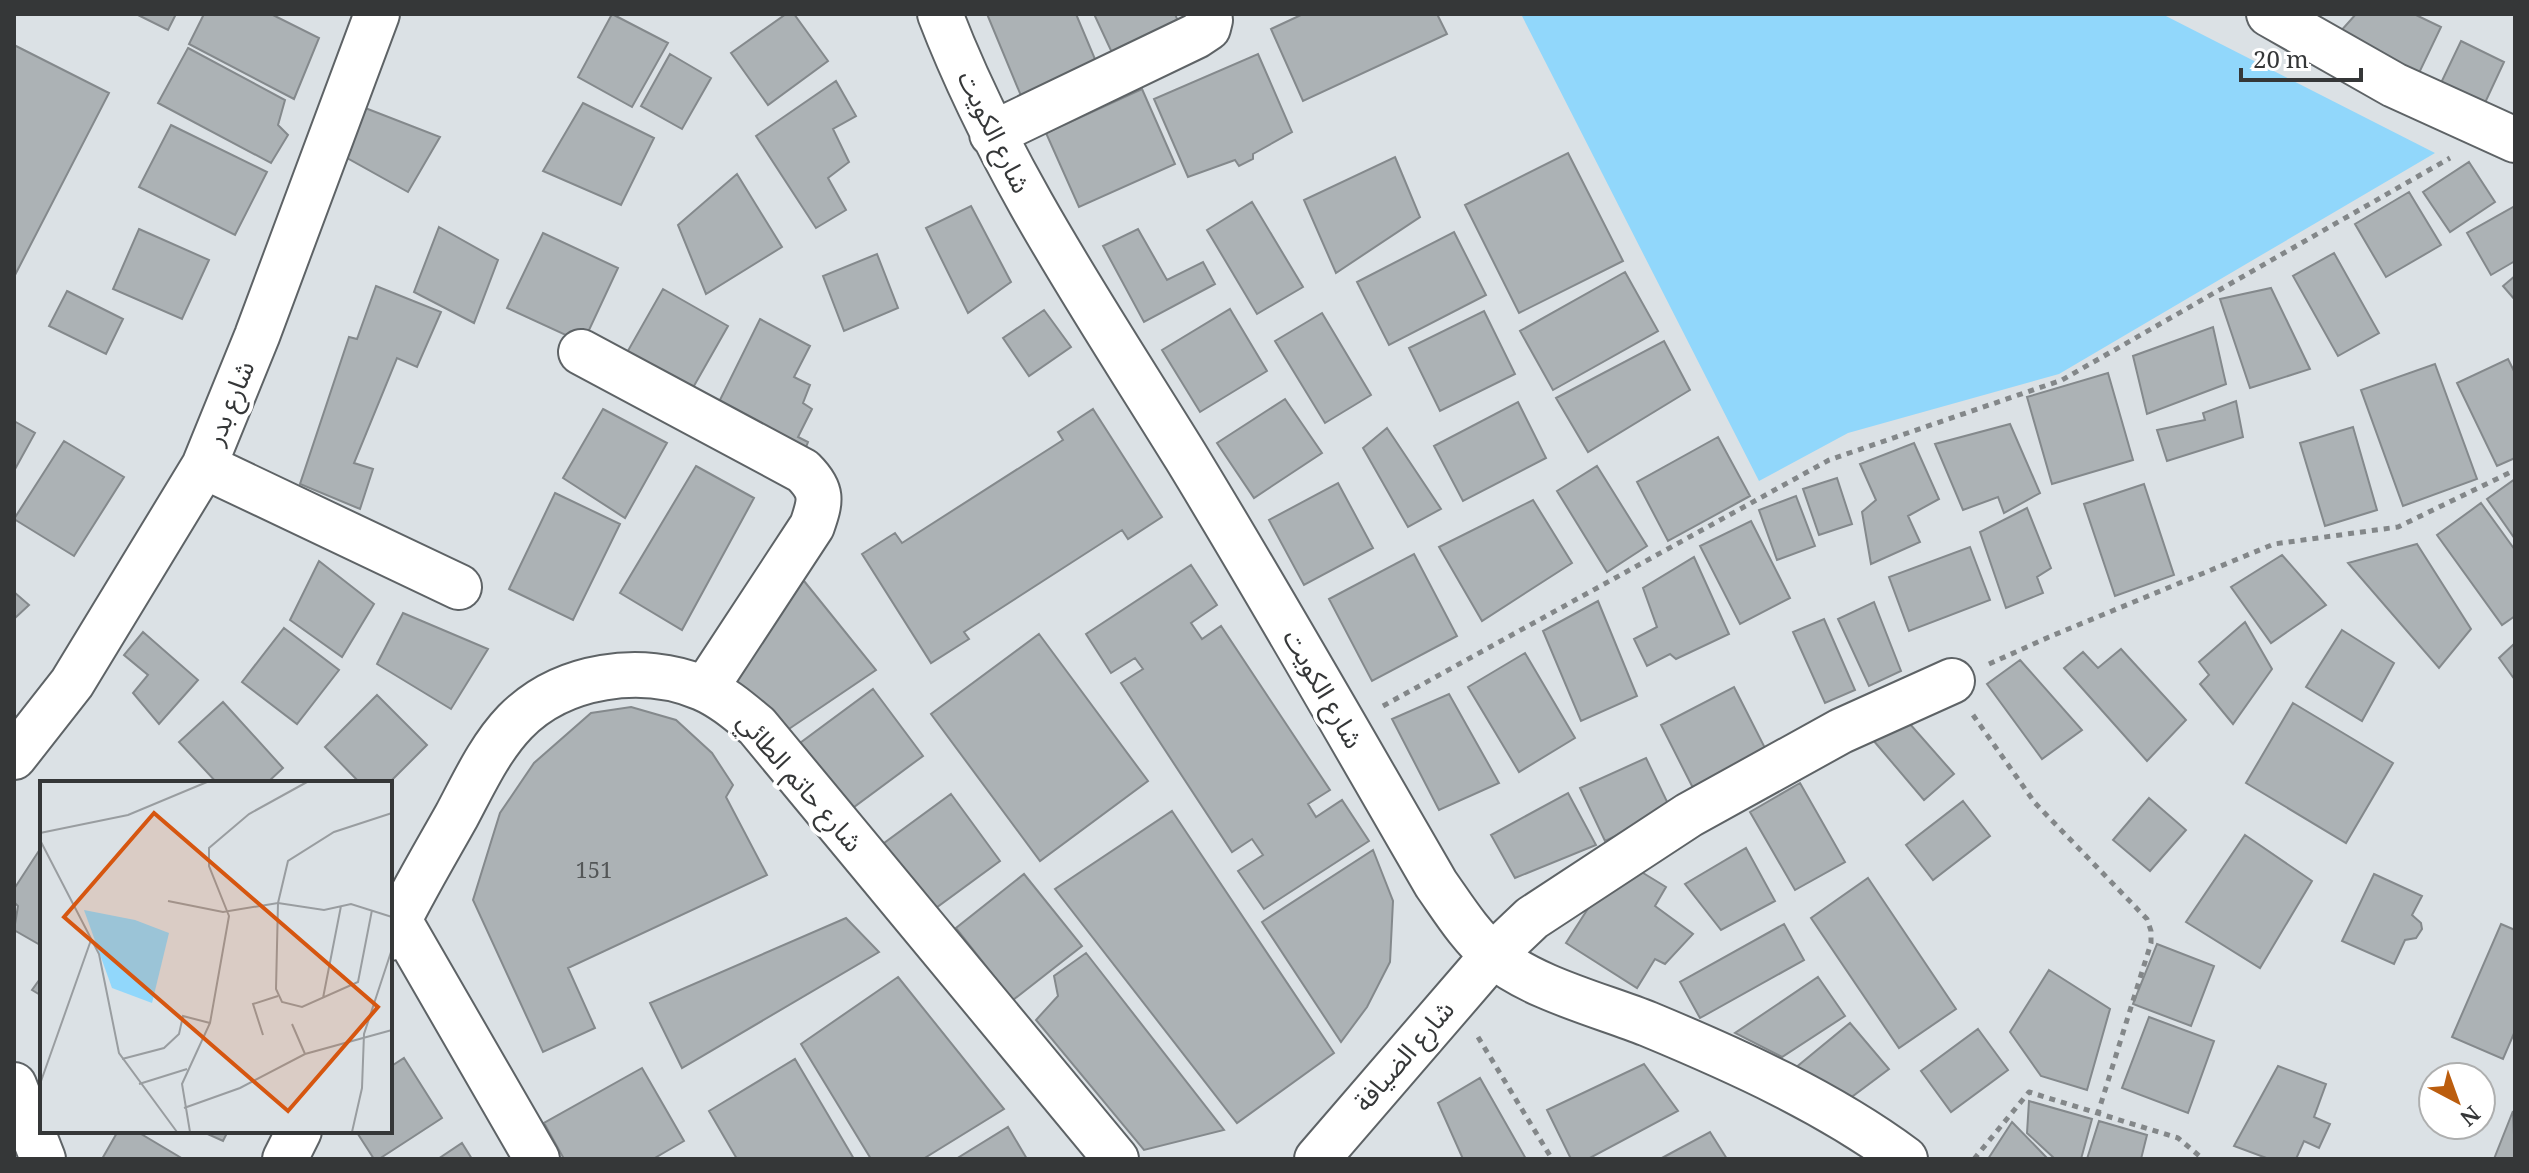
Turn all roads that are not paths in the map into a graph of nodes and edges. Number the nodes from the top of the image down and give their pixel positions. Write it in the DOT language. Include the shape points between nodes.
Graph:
graph roads {
  1 [pos="377,14"];
  2 [pos="940,14"];
  3 [pos="1208,14"];
  4 [pos="2269,14"];
  5 [pos="992,134"];
  6 [pos="2515,140"];
  7 [pos="581,352"];
  8 [pos="204,466"];
  9 [pos="459,587"];
  10 [pos="1952,681"];
  11 [pos="705,689"];
  12 [pos="14,757"];
  13 [pos="394,929"];
  14 [pos="1493,955"];
  15 [pos="14,1085"];
  16 [pos="298,1133"];
  17 [pos="43,1159"];
  18 [pos="285,1159"];
  19 [pos="537,1159"];
  20 [pos="1116,1159"];
  21 [pos="1317,1159"];
  22 [pos="1905,1159"];
  1 -- 8 [label="street, شارع بدر"];
  2 -- 5 [label="street, شارع الكويت"];
  3 -- 5 [label="street" via="1208,28 1196,36"];
  4 -- 6 [label="street" via="2394,85"];
  5 -- 14 [label="street, شارع الكويت" via="1054,247 1247,557 1436,884"];
  7 -- 11 [label="street" via="803,471 819,493 812,526"];
  8 -- 9 [label="street"];
  8 -- 12 [label="street, شارع بدر" via="72,683"];
  10 -- 14 [label="street, شارع الضيافة" via="1841,731 1689,815 1532,918"];
  11 -- 13 [label="street, شارع حاتم الطائي" via="676,679 617,676 580,683 516,721 492,751"];
  11 -- 20 [label="street, شارع حاتم الطائي" via="757,726"];
  13 -- 19 [label="street"];
  14 -- 21 [label="street, شارع الضيافة"];
  14 -- 22 [label="street, شارع الكويت" via="1530,979 1760,1074 1840,1115"];
  15 -- 17 [label="street"];
  16 -- 18 [label="street"];
}
